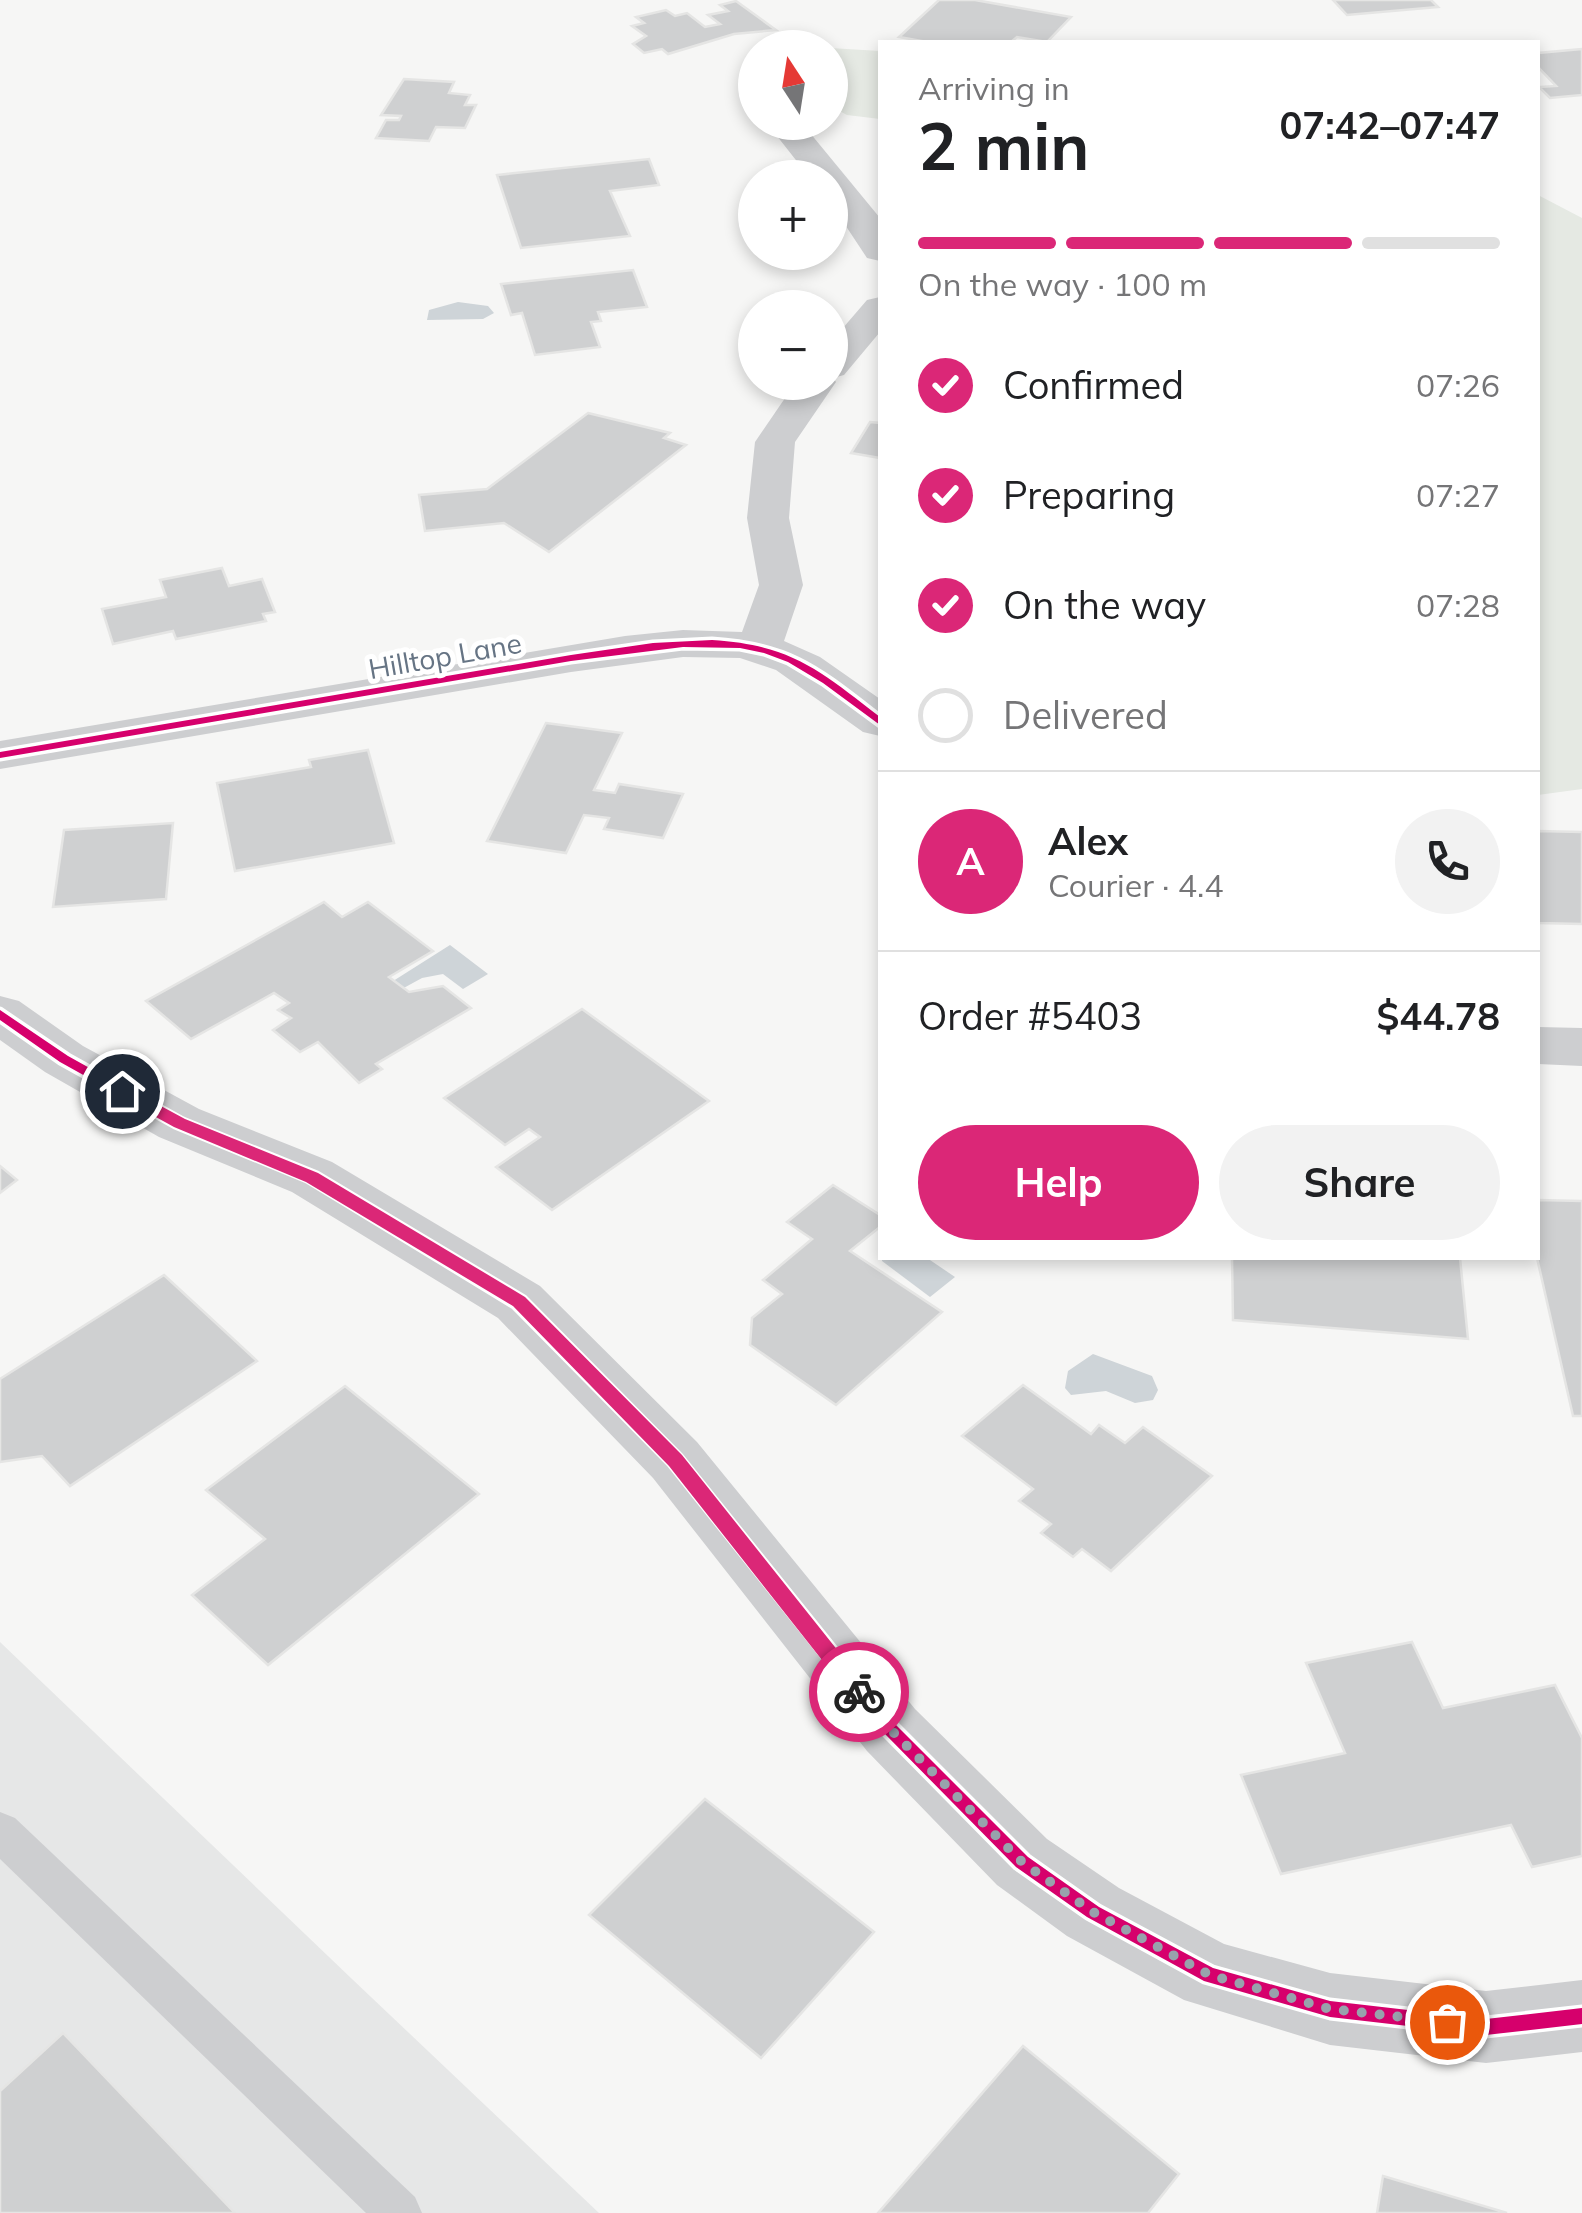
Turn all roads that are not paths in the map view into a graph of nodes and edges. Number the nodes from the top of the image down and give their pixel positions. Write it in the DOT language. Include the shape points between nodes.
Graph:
graph roads {
  1 [pos="797,140"];
  2 [pos="814,160"];
  3 [pos="848,202"];
  4 [pos="878,245"];
  5 [pos="878,310"];
  6 [pos="848,346"];
  7 [pos="803,400"];
  8 [pos="758,651"];
  9 [pos="878,721"];
  10 [pos="0,755"];
  11 [pos="0,1014"];
  12 [pos="1540,1046"];
  13 [pos="1582,1047"];
  14 [pos="0,1831"];
  15 [pos="1582,2016"];
  16 [pos="400,2213"];
  1 -- 2 [label="street"];
  3 -- 4 [label="street"];
  5 -- 6 [label="street"];
  7 -- 8 [label="street" via="774,442 768,518 782,585"];
  8 -- 9 [label="street, Hilltop Lane" via="789,658"];
  8 -- 10 [label="street, Hilltop Lane" via="729,645 609,653"];
  11 -- 15 [label="street" via="180,1123 312,1177 519,1302 675,1460 891,1730 1022,1862 1093,1912 1210,1975 1330,2009 1486,2027"];
  12 -- 13 [label="street"];
  14 -- 16 [label="lane"];
}
